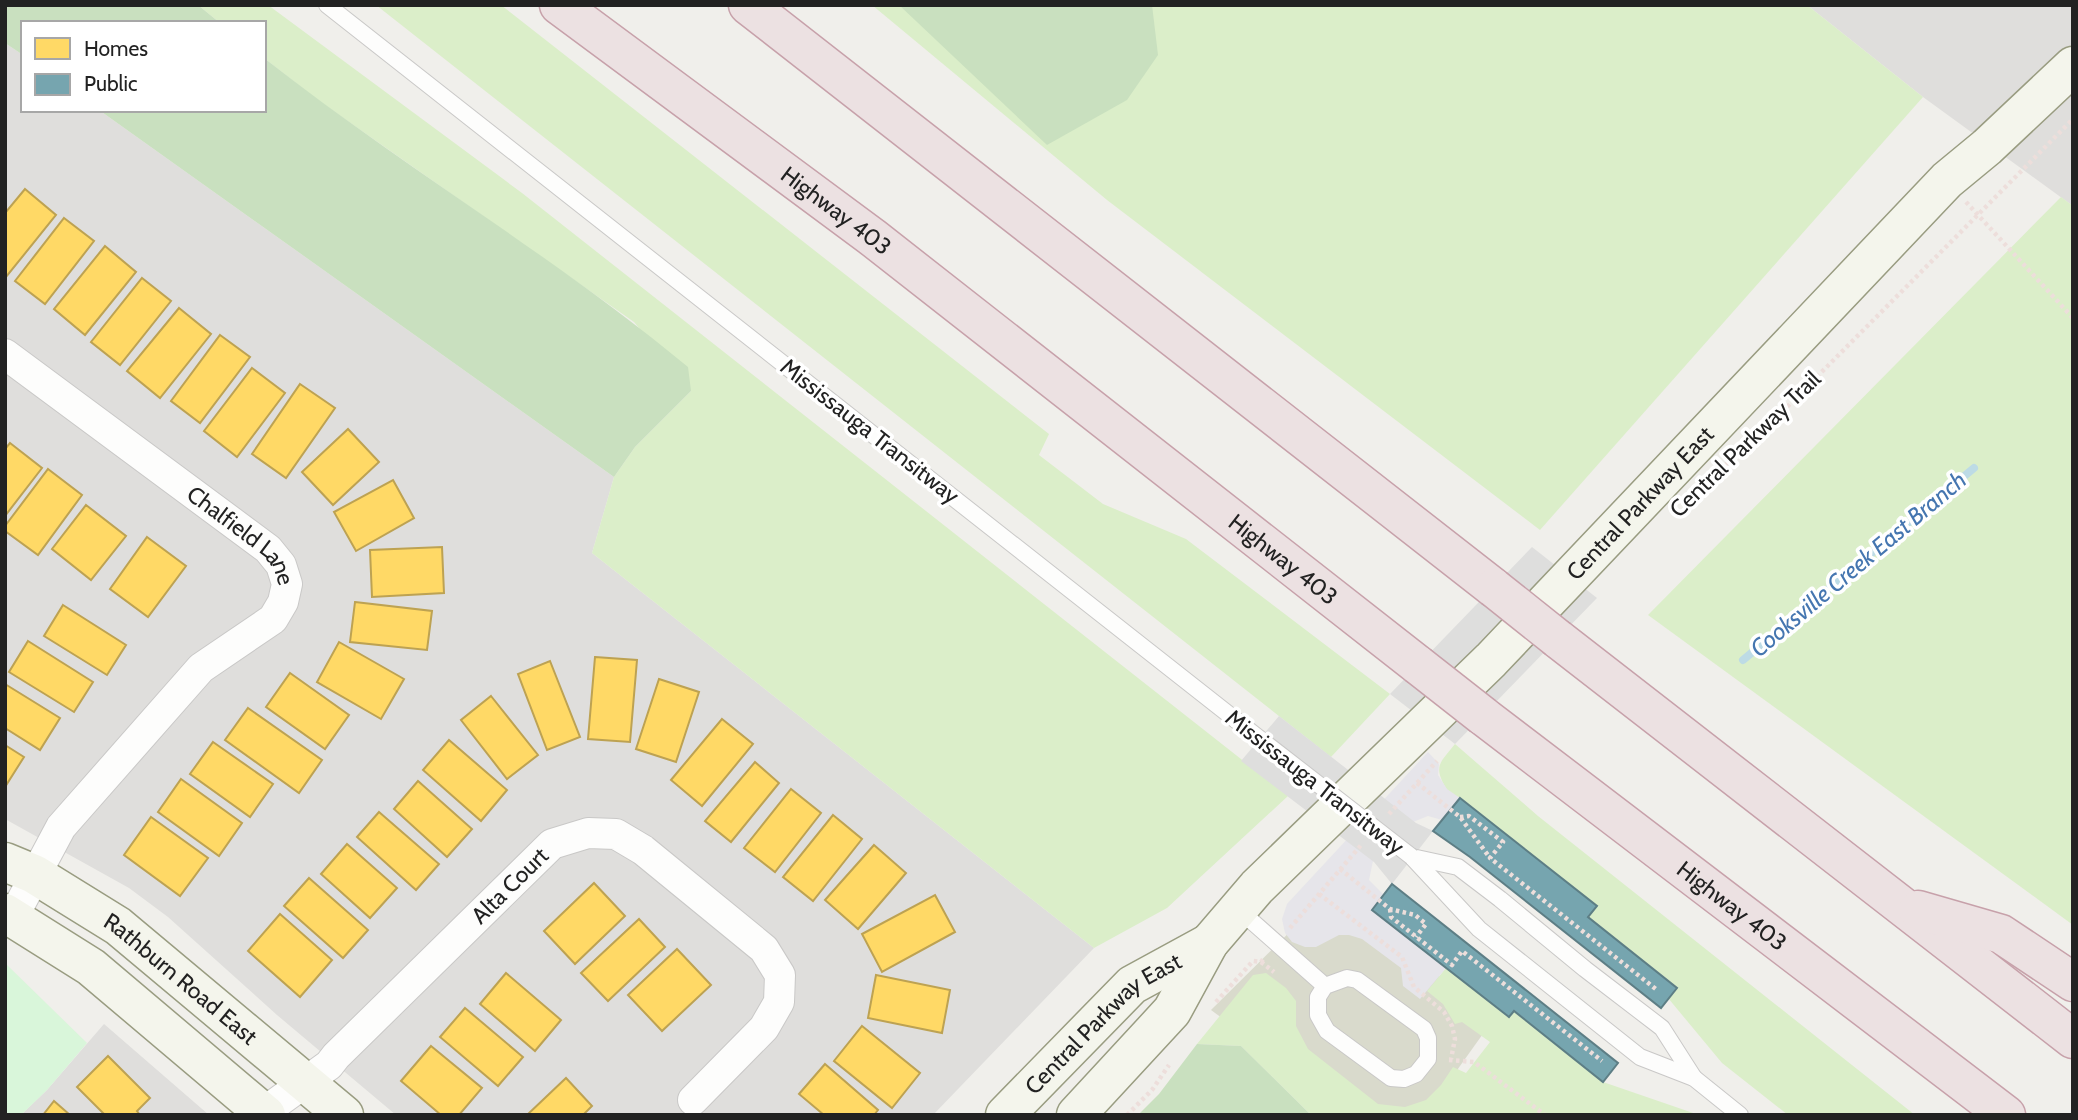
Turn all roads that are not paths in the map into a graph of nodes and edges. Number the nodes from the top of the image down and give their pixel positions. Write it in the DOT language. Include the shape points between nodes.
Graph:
graph roads {
  1 [pos="327,5"];
  2 [pos="559,5"];
  3 [pos="748,5"];
  4 [pos="2073,66"];
  5 [pos="5,354"];
  6 [pos="1412,857"];
  7 [pos="20,868"];
  8 [pos="1898,904"];
  9 [pos="1238,908"];
  10 [pos="9,915"];
  11 [pos="1209,943"];
  12 [pos="2073,982"];
  13 [pos="1325,986"];
  14 [pos="2073,1040"];
  15 [pos="1694,1078"];
  16 [pos="306,1082"];
  17 [pos="693,1100"];
  18 [pos="263,1114"];
  19 [pos="344,1115"];
  20 [pos="1005,1115"];
  21 [pos="1076,1115"];
  22 [pos="1740,1115"];
  23 [pos="2006,1115"];
  1 -- 6 [label="lane, Mississauga Transitway, bridge"];
  2 -- 23 [label="highway, Highway 403, bridge" via="883,246 1483,716"];
  3 -- 8 [label="highway, bridge"];
  4 -- 9 [label="street, Central Parkway East" via="1947,180 1491,660"];
  5 -- 7 [label="street, Chalfield Lane" via="268,549 281,565 287,584 284,603 273,619 201,668"];
  6 -- 15 [label="lane, Mississauga Transitway" via="1479,929 1640,1057"];
  6 -- 15 [label="lane, Mississauga Transitway" via="1458,867 1500,899 1662,1028"];
  7 -- 10 [label="street, Chalfield Lane"];
  7 -- 16 [label="street, Rathburn Road East" via="118,926"];
  8 -- 12 [label="highway" via="2001,934"];
  8 -- 14 [label="highway"];
  9 -- 11 [label="street, Central Parkway East"];
  9 -- 13 [label="lane"];
  10 -- 18 [label="street, Rathburn Road East" via="91,967"];
  11 -- 20 [label="street, Central Parkway East" via="1132,985"];
  11 -- 21 [label="street, Central Parkway East" via="1172,1011"];
  13 -- 13 [label="lane" via="1318,997 1318,1015 1327,1031 1391,1078 1416,1074 1428,1059 1430,1047 1424,1029 1357,980 1347,978"];
  15 -- 22 [label="lane, Mississauga Transitway"];
  16 -- 17 [label="street, Alta Court" via="329,1065 552,844 588,833 616,834 643,850 764,949 780,975 779,1002 764,1028"];
  16 -- 18 [label="street, Alta Court"];
  16 -- 19 [label="street, Rathburn Road East"];
}
